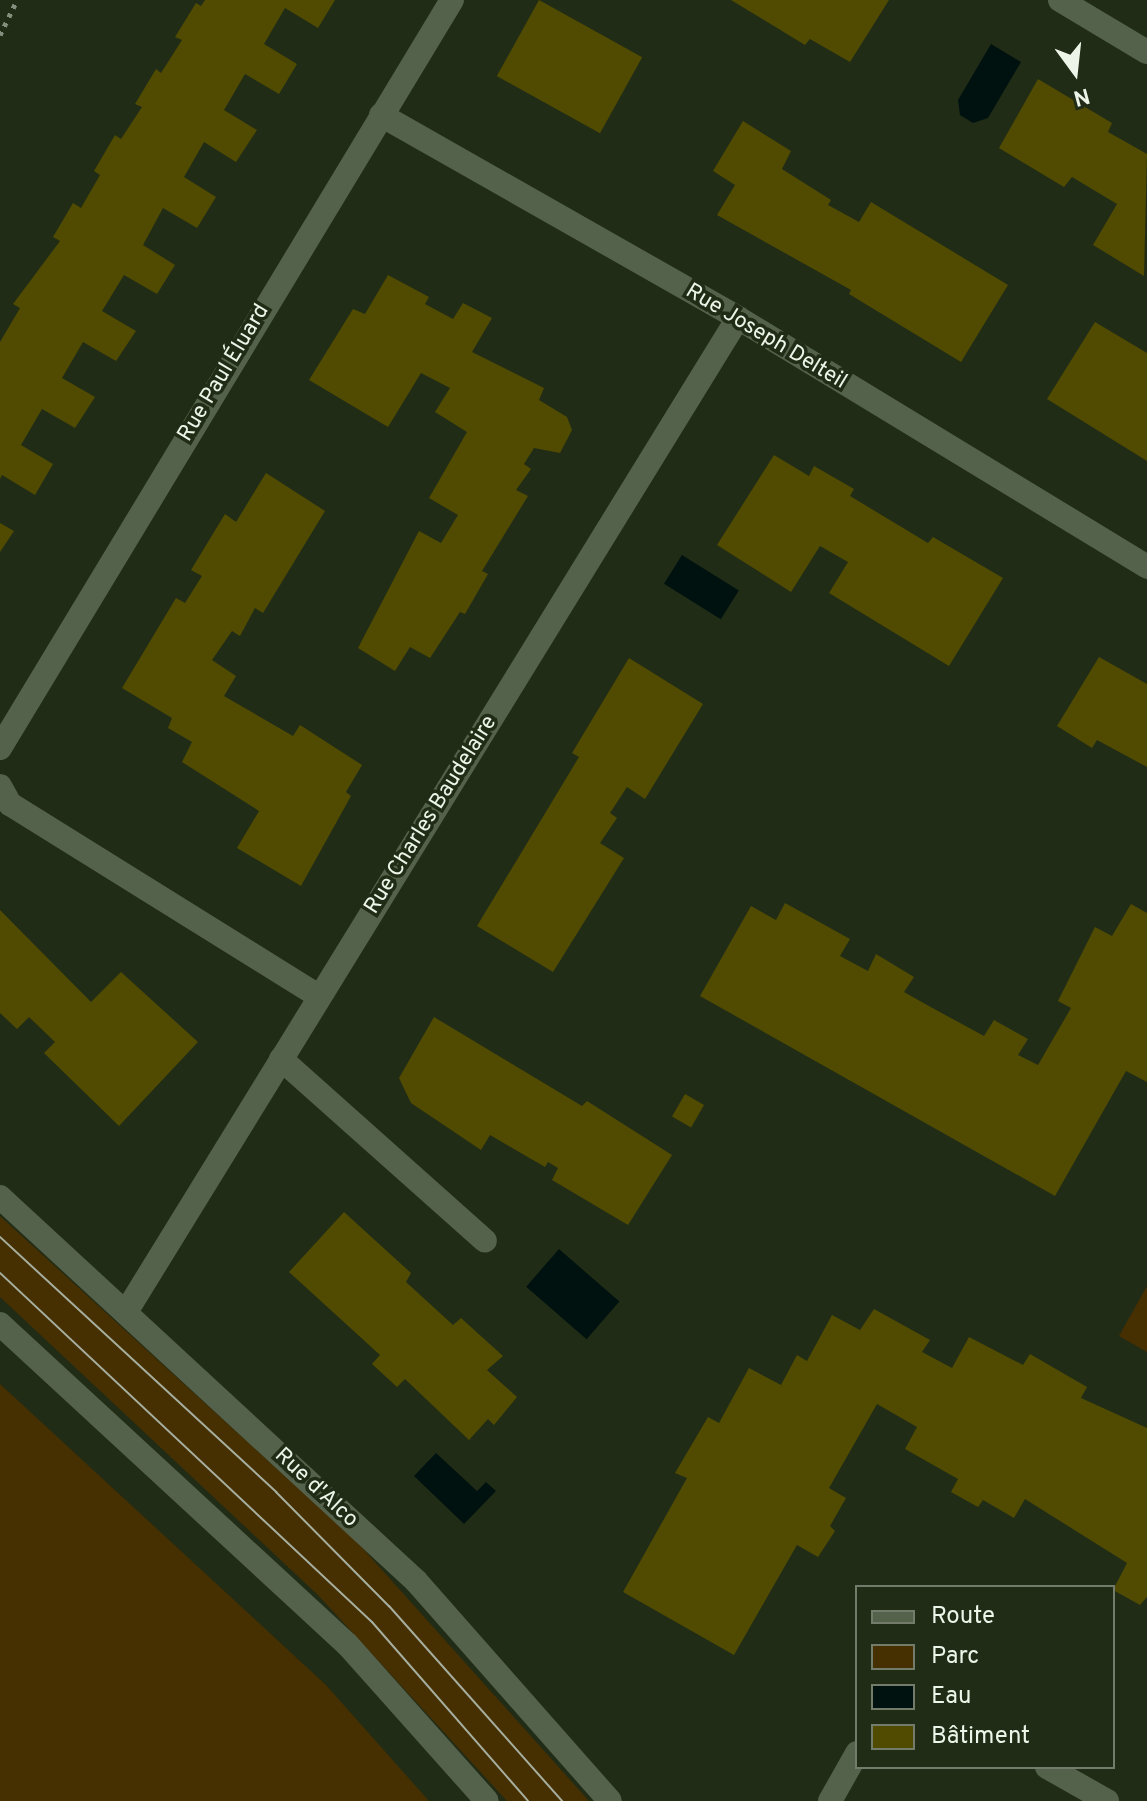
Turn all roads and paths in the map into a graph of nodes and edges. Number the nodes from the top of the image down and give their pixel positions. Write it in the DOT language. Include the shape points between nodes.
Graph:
graph roads {
  1 [pos="17,0"];
  2 [pos="452,0"];
  3 [pos="1060,0"];
  4 [pos="0,35"];
  5 [pos="1147,52"];
  6 [pos="381,115"];
  7 [pos="738,318"];
  8 [pos="1147,567"];
  9 [pos="0,748"];
  10 [pos="0,786"];
  11 [pos="319,996"];
  12 [pos="281,1059"];
  13 [pos="0,1197"];
  14 [pos="485,1241"];
  15 [pos="126,1312"];
  16 [pos="0,1324"];
  17 [pos="855,1757"];
  18 [pos="1051,1769"];
  19 [pos="487,1801"];
  20 [pos="610,1801"];
  21 [pos="830,1801"];
  22 [pos="1107,1801"];
  1 -- 4 [label="path"];
  2 -- 6 [label="street, Rue Paul Éluard"];
  3 -- 5 [label="street"];
  6 -- 7 [label="street, Rue Joseph Delteil"];
  6 -- 9 [label="street, Rue Paul Éluard"];
  7 -- 8 [label="street, Rue Joseph Delteil"];
  7 -- 11 [label="street, Rue Charles Baudelaire"];
  10 -- 11 [label="street" via="10,804"];
  11 -- 12 [label="street, Rue Charles Baudelaire"];
  12 -- 14 [label="street"];
  12 -- 15 [label="street, Rue Charles Baudelaire"];
  13 -- 15 [label="street, Rue d'Alco"];
  15 -- 20 [label="street, Rue d'Alco" via="416,1581"];
  16 -- 19 [label="street" via="347,1644"];
  17 -- 21 [label="street"];
  18 -- 22 [label="street"];
}
